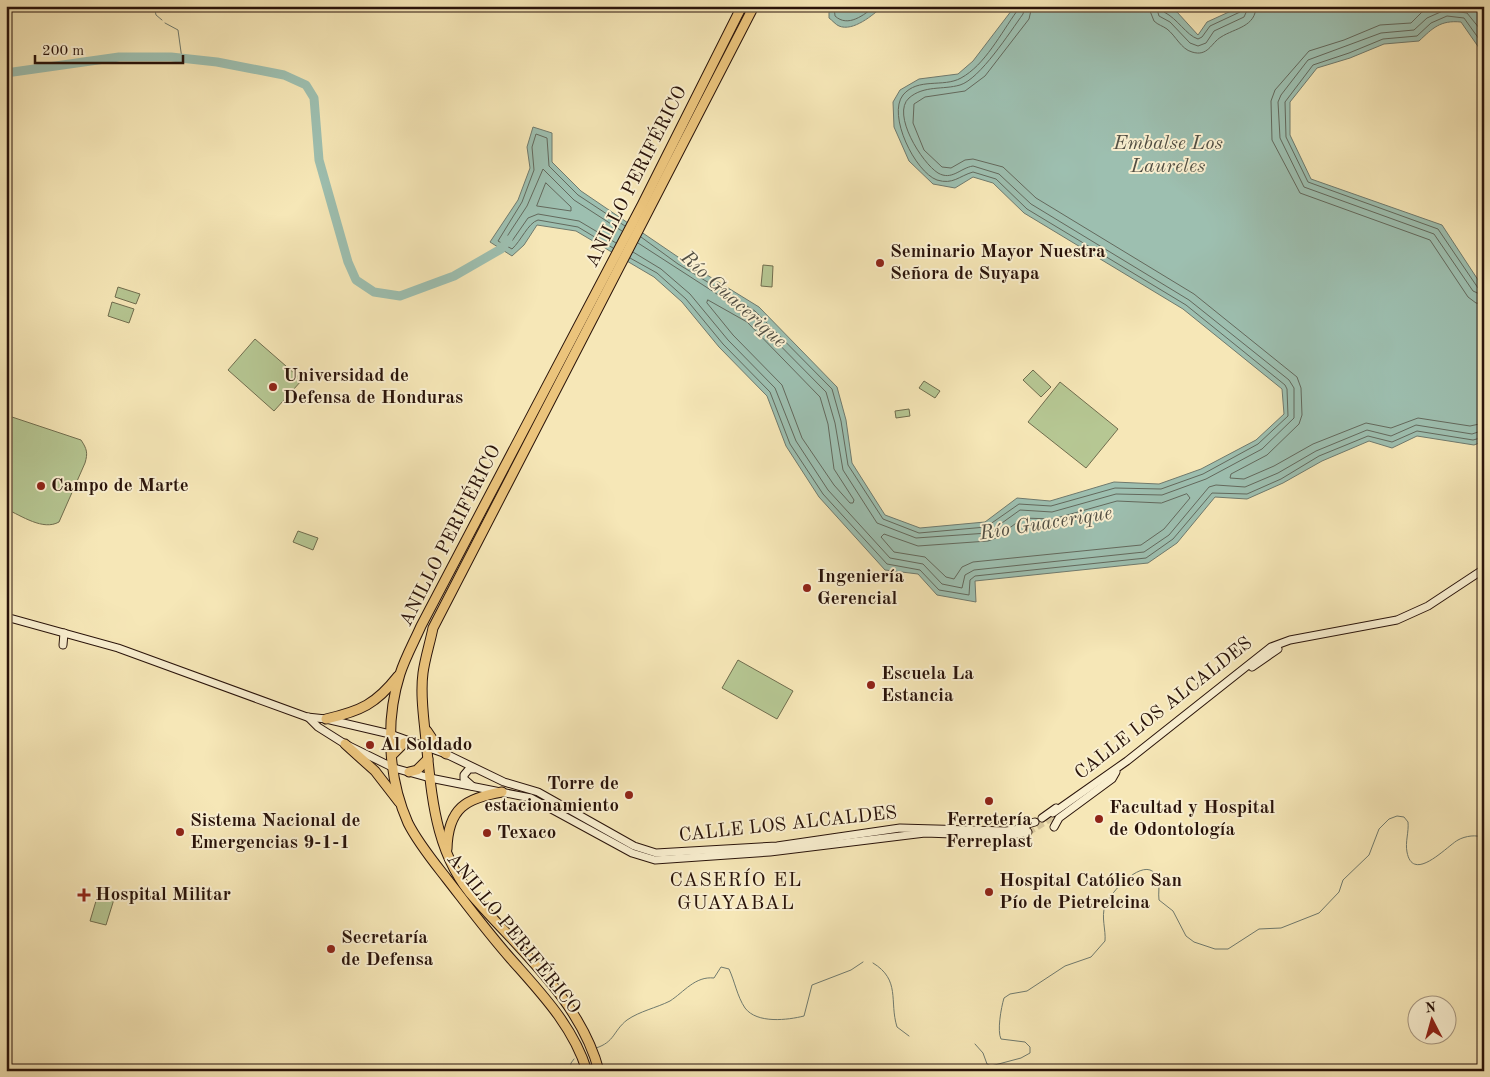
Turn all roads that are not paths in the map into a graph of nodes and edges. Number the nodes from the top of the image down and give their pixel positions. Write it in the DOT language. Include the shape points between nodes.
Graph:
graph roads {
  1 [pos="742,6"];
  2 [pos="754,6"];
  3 [pos="646,206"];
  4 [pos="605,287"];
  5 [pos="1484,569"];
  6 [pos="6,616"];
  7 [pos="6,621"];
  8 [pos="50,629"];
  9 [pos="64,633"];
  10 [pos="1299,640"];
  11 [pos="63,645"];
  12 [pos="400,674"];
  13 [pos="307,717"];
  14 [pos="326,719"];
  15 [pos="424,721"];
  16 [pos="390,734"];
  17 [pos="412,742"];
  18 [pos="345,744"];
  19 [pos="427,747"];
  20 [pos="446,754"];
  21 [pos="392,755"];
  22 [pos="428,759"];
  23 [pos="1126,761"];
  24 [pos="394,768"];
  25 [pos="474,769"];
  26 [pos="409,772"];
  27 [pos="1116,772"];
  28 [pos="430,778"];
  29 [pos="474,787"];
  30 [pos="502,792"];
  31 [pos="401,805"];
  32 [pos="1042,818"];
  33 [pos="1034,822"];
  34 [pos="1054,827"];
  35 [pos="900,828"];
  36 [pos="447,856"];
  37 [pos="587,1071"];
  38 [pos="599,1071"];
  1 -- 3 [label="highway, ANILLO PERIFÉRICO"];
  2 -- 3 [label="highway, ANILLO PERIFÉRICO"];
  3 -- 4 [label="highway, ANILLO PERIFÉRICO"];
  4 -- 12 [label="highway, ANILLO PERIFÉRICO" via="430,609"];
  4 -- 15 [label="highway, ANILLO PERIFÉRICO" via="433,628 423,674"];
  5 -- 10 [label="main road, CALLE LOS ALCALDES" via="1413,614"];
  6 -- 8 [label="main road"];
  7 -- 8 [label="main road"];
  8 -- 9 [label="main road"];
  9 -- 11 [label="main road"];
  9 -- 13 [label="main road" via="118,648"];
  10 -- 23 [label="main road, CALLE LOS ALCALDES" via="1281,642 1265,651"];
  10 -- 27 [label="main road, CALLE LOS ALCALDES" via="1274,650"];
  12 -- 14 [label="highway" via="382,696 365,707"];
  12 -- 16 [label="highway, ANILLO PERIFÉRICO"];
  13 -- 14 [label="main road"];
  13 -- 18 [label="main road"];
  14 -- 16 [label="main road"];
  15 -- 19 [label="highway, ANILLO PERIFÉRICO"];
  15 -- 20 [label="highway" via="433,741"];
  16 -- 17 [label="main road"];
  16 -- 21 [label="highway, ANILLO PERIFÉRICO"];
  17 -- 19 [label="main road"];
  17 -- 21 [label="highway" via="404,744"];
  18 -- 24 [label="main road"];
  18 -- 31 [label="highway" via="375,771"];
  19 -- 20 [label="main road, CALLE LOS ALCALDES"];
  19 -- 22 [label="highway, ANILLO PERIFÉRICO"];
  20 -- 25 [label="main road, CALLE LOS ALCALDES"];
  21 -- 24 [label="highway, ANILLO PERIFÉRICO"];
  22 -- 26 [label="highway" via="417,770"];
  22 -- 28 [label="highway, ANILLO PERIFÉRICO"];
  23 -- 27 [label="main road, CALLE LOS ALCALDES" via="1054,815"];
  23 -- 32 [label="main road" via="1108,770"];
  24 -- 26 [label="main road"];
  24 -- 31 [label="highway, ANILLO PERIFÉRICO"];
  25 -- 29 [label="main road" via="469,769 464,775 464,779"];
  25 -- 35 [label="main road, CALLE LOS ALCALDES" via="538,792 634,846 656,853 777,846"];
  26 -- 28 [label="main road, CALLE LOS ALCALDES"];
  27 -- 34 [label="main road" via="1112,779 1059,818"];
  28 -- 29 [label="main road, CALLE LOS ALCALDES"];
  28 -- 36 [label="highway, ANILLO PERIFÉRICO" via="436,823"];
  29 -- 30 [label="main road, CALLE LOS ALCALDES"];
  30 -- 35 [label="main road, CALLE LOS ALCALDES" via="536,800 632,853 655,860 770,852 925,834 1012,840 1029,832"];
  30 -- 36 [label="highway" via="478,796 460,808 447,836"];
  31 -- 37 [label="highway, ANILLO PERIFÉRICO" via="420,843 494,940 551,1003 567,1026"];
  33 -- 35 [label="main road" via="1008,827"];
  36 -- 38 [label="highway, ANILLO PERIFÉRICO" via="451,867 475,900 527,954 577,1020"];
}
